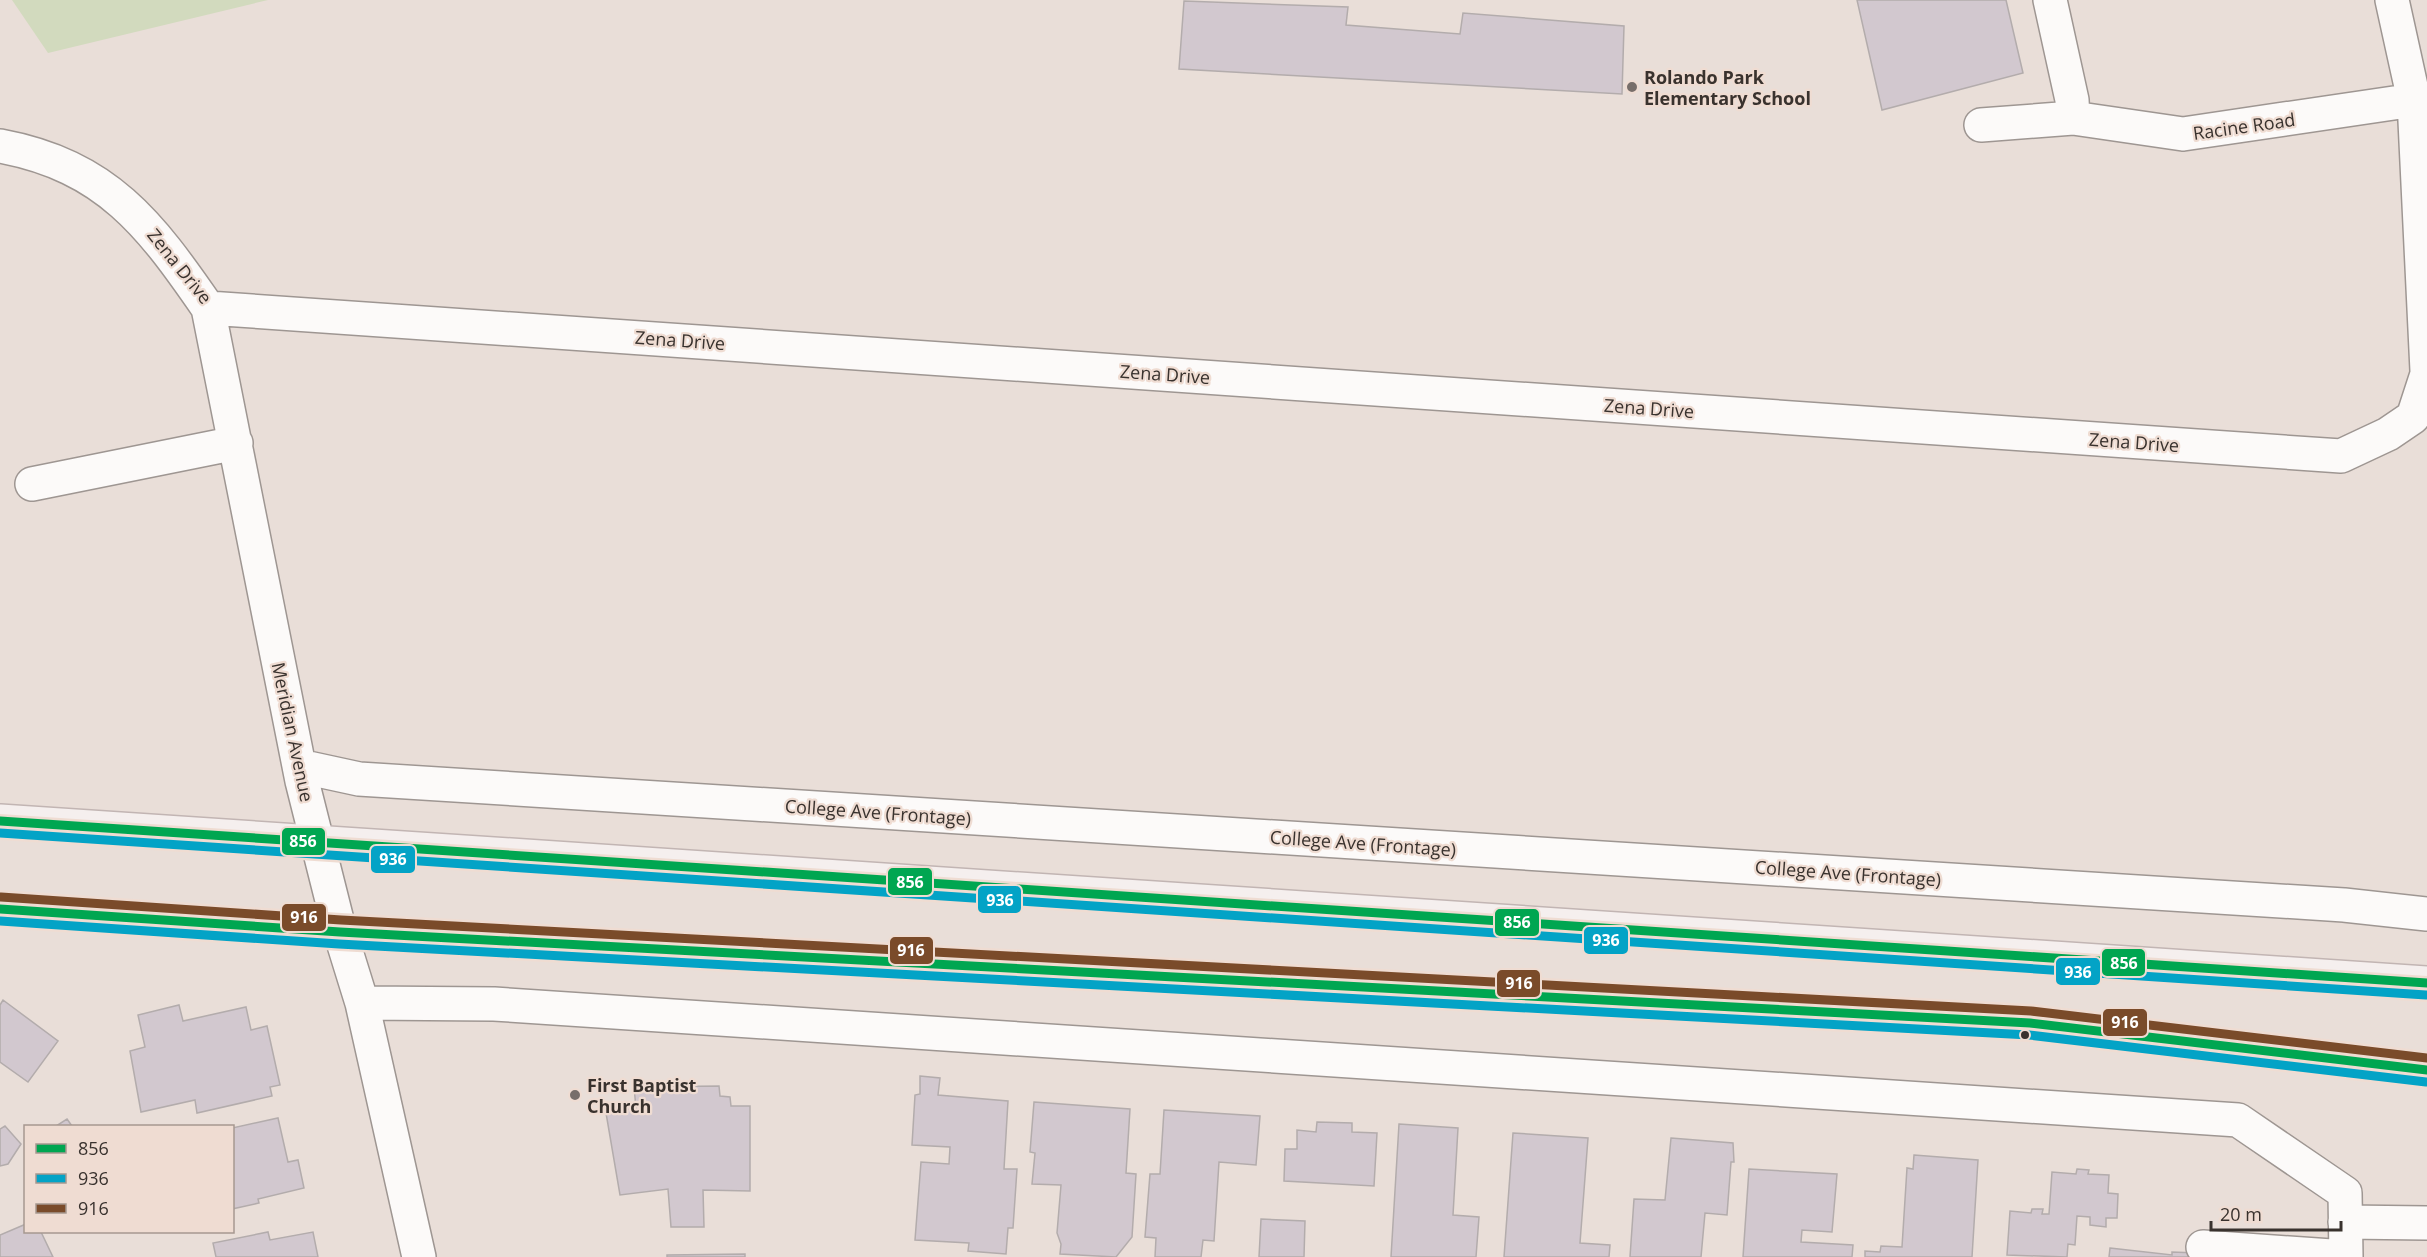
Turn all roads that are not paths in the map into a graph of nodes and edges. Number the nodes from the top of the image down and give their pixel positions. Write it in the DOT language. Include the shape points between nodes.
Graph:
graph roads {
  1 [pos="2050,0"];
  2 [pos="2392,0"];
  3 [pos="2421,100"];
  4 [pos="2073,118"];
  5 [pos="1981,125"];
  6 [pos="0,146"];
  7 [pos="208,308"];
  8 [pos="2427,373"];
  9 [pos="236,443"];
  10 [pos="32,484"];
  11 [pos="299,766"];
  12 [pos="0,821"];
  13 [pos="317,842"];
  14 [pos="0,909"];
  15 [pos="2427,914"];
  16 [pos="340,932"];
  17 [pos="2427,983"];
  18 [pos="362,1003"];
  19 [pos="2427,1070"];
  20 [pos="2345,1207"];
  21 [pos="2427,1223"];
  22 [pos="2203,1247"];
  23 [pos="419,1257"];
  24 [pos="2346,1257"];
  1 -- 4 [label="street"];
  2 -- 3 [label="street"];
  3 -- 4 [label="street, Racine Road" via="2183,134"];
  3 -- 8 [label="street"];
  4 -- 5 [label="street, Racine Road"];
  6 -- 7 [label="street, Zena Drive" via="51,160 111,193 141,218"];
  7 -- 8 [label="street, Zena Drive" via="2341,456 2388,434 2413,417"];
  7 -- 9 [label="street, Meridian Avenue"];
  9 -- 10 [label="street"];
  9 -- 11 [label="street, Meridian Avenue"];
  11 -- 13 [label="street, Meridian Avenue"];
  11 -- 15 [label="street, College Ave (Frontage)" via="359,779 2344,905"];
  12 -- 13 [label="main road"];
  13 -- 16 [label="street, Meridian Avenue"];
  13 -- 17 [label="main road"];
  14 -- 16 [label="main road"];
  16 -- 18 [label="street, Meridian Avenue"];
  16 -- 19 [label="main road" via="2030,1023"];
  18 -- 20 [label="street" via="494,1004 2238,1119"];
  18 -- 23 [label="street, Meridian Avenue"];
  20 -- 21 [label="street"];
  20 -- 24 [label="street"];
  22 -- 24 [label="street"];
}
